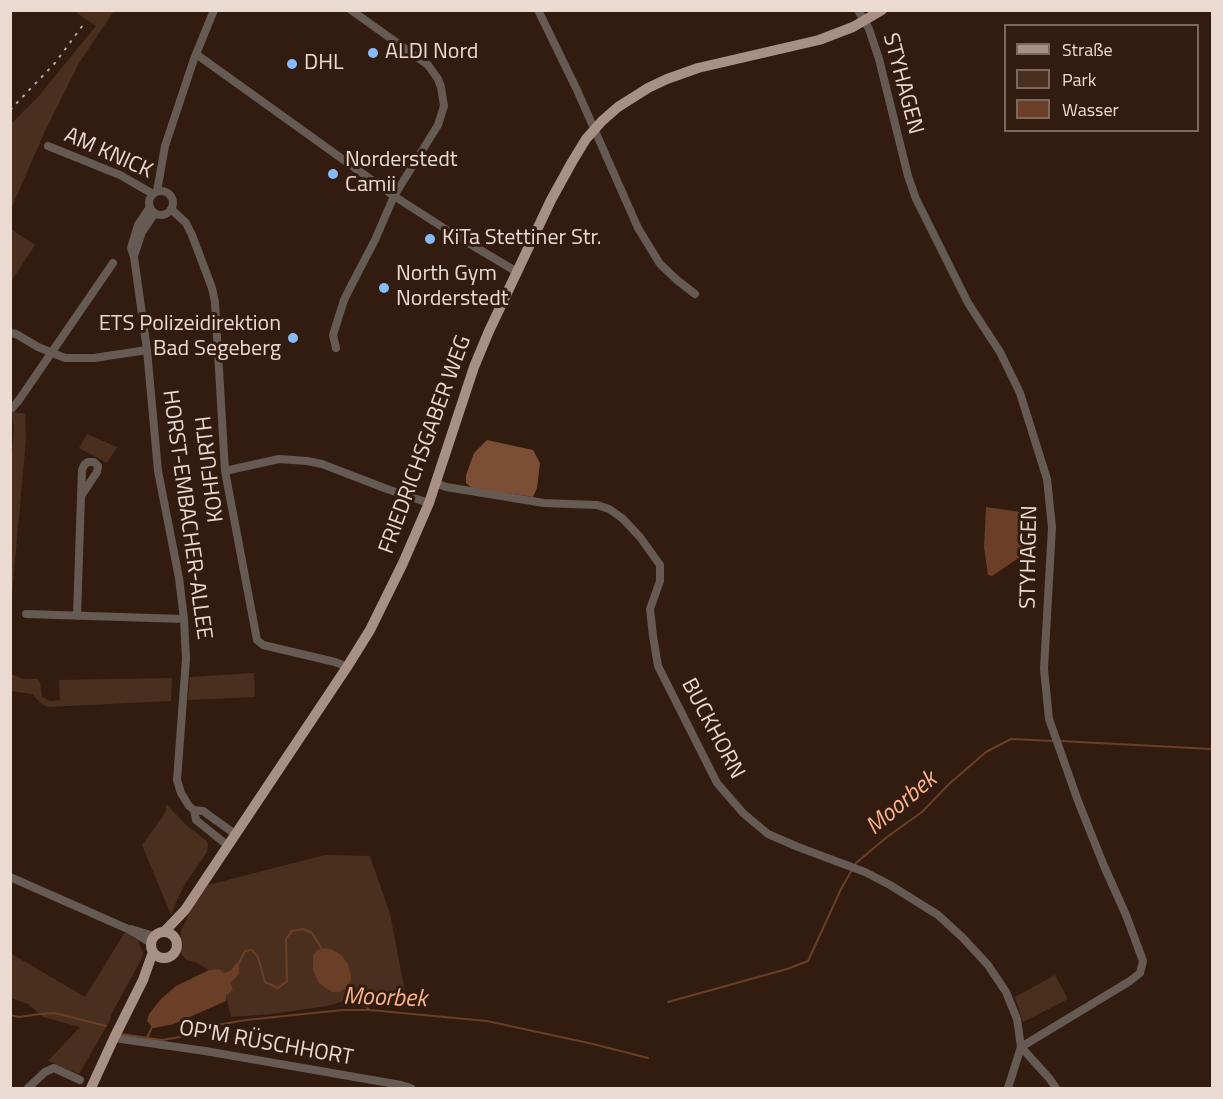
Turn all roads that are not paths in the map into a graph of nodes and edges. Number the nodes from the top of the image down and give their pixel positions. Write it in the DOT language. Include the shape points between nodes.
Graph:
graph roads {
  1 [pos="214,10"];
  2 [pos="351,10"];
  3 [pos="538,10"];
  4 [pos="858,10"];
  5 [pos="882,10"];
  6 [pos="865,21"];
  7 [pos="196,54"];
  8 [pos="594,130"];
  9 [pos="48,146"];
  10 [pos="158,192"];
  11 [pos="394,196"];
  12 [pos="171,209"];
  13 [pos="153,210"];
  14 [pos="113,263"];
  15 [pos="518,272"];
  16 [pos="696,294"];
  17 [pos="10,333"];
  18 [pos="336,348"];
  19 [pos="147,350"];
  20 [pos="52,353"];
  21 [pos="11,408"];
  22 [pos="225,471"];
  23 [pos="436,483"];
  24 [pos="81,496"];
  25 [pos="429,503"];
  26 [pos="26,614"];
  27 [pos="77,616"];
  28 [pos="184,619"];
  29 [pos="347,667"];
  30 [pos="194,810"];
  31 [pos="235,834"];
  32 [pos="227,845"];
  33 [pos="10,877"];
  34 [pos="185,910"];
  35 [pos="176,938"];
  36 [pos="157,944"];
  37 [pos="114,1038"];
  38 [pos="1021,1047"];
  39 [pos="80,1080"];
  40 [pos="28,1089"];
  41 [pos="91,1089"];
  42 [pos="411,1089"];
  43 [pos="1008,1089"];
  44 [pos="1056,1089"];
  1 -- 7 [label="street, KOHFURTH"];
  2 -- 11 [label="street" via="428,65 443,95 438,125"];
  3 -- 8 [label="street"];
  4 -- 6 [label="street, STYHAGEN"];
  5 -- 6 [label="main road, FRIEDRICHSGABER WEG"];
  6 -- 8 [label="main road, FRIEDRICHSGABER WEG" via="819,40 667,79 618,107"];
  6 -- 38 [label="street, STYHAGEN" via="916,199 968,303 1000,352 1020,393 1047,479 1052,526 1044,669 1049,719 1143,961 1140,973 1130,981"];
  7 -- 10 [label="street, KOHFURTH" via="162,157 164,179"];
  7 -- 11 [label="street"];
  8 -- 15 [label="main road, FRIEDRICHSGABER WEG" via="551,200"];
  8 -- 16 [label="street" via="655,257"];
  9 -- 10 [label="street, AM KNICK"];
  10 -- 12 [label="street, KOHFURTH" via="169,194 173,200"];
  10 -- 13 [label="street, KOHFURTH" via="150,200"];
  11 -- 15 [label="street"];
  11 -- 18 [label="street" via="344,300 333,334"];
  12 -- 13 [label="street" via="165,214"];
  12 -- 22 [label="street, KOHFURTH" via="192,235 215,302"];
  13 -- 19 [label="street, HORST-EMBACHER-ALLEE" via="138,225 131,248"];
  14 -- 20 [label="street"];
  15 -- 23 [label="main road, FRIEDRICHSGABER WEG" via="474,367"];
  17 -- 20 [label="street"];
  19 -- 20 [label="street" via="83,359"];
  19 -- 28 [label="street, HORST-EMBACHER-ALLEE" via="158,471"];
  20 -- 21 [label="street"];
  22 -- 25 [label="street" via="279,459 308,460"];
  22 -- 29 [label="street, KOHFURTH" via="258,640 263,645"];
  23 -- 25 [label="main road, FRIEDRICHSGABER WEG"];
  23 -- 38 [label="street, BUCKHORN" via="544,502 597,505 622,518 660,565 660,581 650,609 658,666 717,783 768,834 853,867 938,915 988,965 1006,992 1017,1019"];
  24 -- 27 [label="street"];
  25 -- 29 [label="main road, FRIEDRICHSGABER WEG" via="392,587"];
  26 -- 27 [label="street"];
  27 -- 28 [label="street"];
  28 -- 30 [label="street, HORST-EMBACHER-ALLEE" via="185,669 177,780 184,799"];
  29 -- 31 [label="main road, FRIEDRICHSGABER WEG"];
  30 -- 31 [label="street" via="203,811"];
  30 -- 32 [label="street, HORST-EMBACHER-ALLEE" via="196,820"];
  31 -- 32 [label="main road, FRIEDRICHSGABER WEG"];
  32 -- 34 [label="main road, FRIEDRICHSGABER WEG"];
  33 -- 36 [label="street"];
  34 -- 35 [label="main road, FRIEDRICHSGABER WEG"];
  34 -- 36 [label="main road, FRIEDRICHSGABER WEG"];
  35 -- 36 [label="main road" via="172,934"];
  35 -- 36 [label="main road, FRIEDRICHSGABER WEG" via="175,952 170,957"];
  36 -- 37 [label="main road"];
  37 -- 41 [label="main road"];
  37 -- 42 [label="street, OP'M RÜSCHHORT"];
  38 -- 43 [label="street"];
  38 -- 44 [label="street"];
  39 -- 40 [label="street" via="54,1068"];
}
